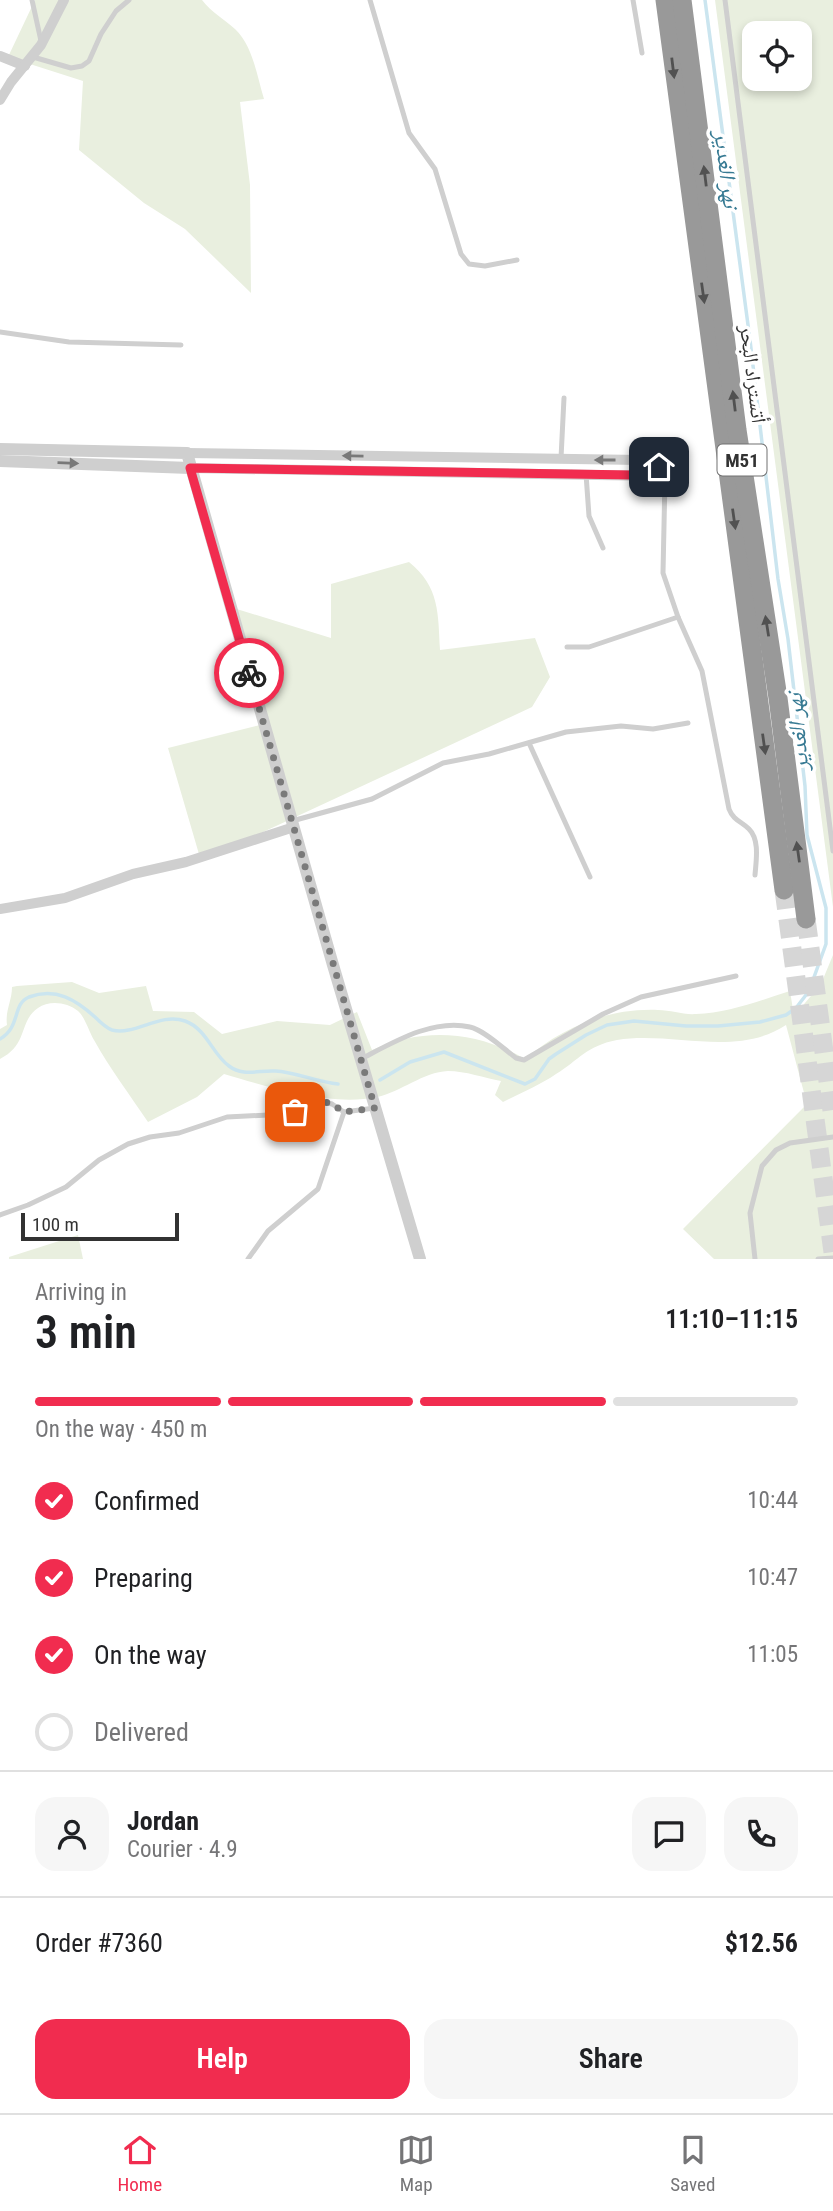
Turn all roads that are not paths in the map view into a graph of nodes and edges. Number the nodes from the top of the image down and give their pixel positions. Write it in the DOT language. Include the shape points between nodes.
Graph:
graph roads {
  1 [pos="32,0"];
  2 [pos="64,0"];
  3 [pos="129,0"];
  4 [pos="370,0"];
  5 [pos="633,0"];
  6 [pos="665,0"];
  7 [pos="682,0"];
  8 [pos="725,0"];
  9 [pos="41,45"];
  10 [pos="642,53"];
  11 [pos="0,56"];
  12 [pos="33,57"];
  13 [pos="25,66"];
  14 [pos="0,100"];
  15 [pos="517,260"];
  16 [pos="0,332"];
  17 [pos="181,345"];
  18 [pos="564,398"];
  19 [pos="0,449"];
  20 [pos="187,453"];
  21 [pos="380,456"];
  22 [pos="561,459"];
  23 [pos="0,461"];
  24 [pos="190,468"];
  25 [pos="380,471"];
  26 [pos="549,474"];
  27 [pos="570,474"];
  28 [pos="586,474"];
  29 [pos="665,478"];
  30 [pos="603,548"];
  31 [pos="678,617"];
  32 [pos="567,647"];
  33 [pos="688,723"];
  34 [pos="529,743"];
  35 [pos="293,824"];
  36 [pos="833,851"];
  37 [pos="755,875"];
  38 [pos="590,877"];
  39 [pos="784,890"];
  40 [pos="0,909"];
  41 [pos="806,919"];
  42 [pos="736,976"];
  43 [pos="361,1059"];
  44 [pos="375,1108"];
  45 [pos="344,1112"];
  46 [pos="833,1137"];
  47 [pos="0,1215"];
  48 [pos="833,1258"];
  49 [pos="248,1259"];
  50 [pos="421,1259"];
  51 [pos="755,1259"];
  52 [pos="818,1259"];
  1 -- 9 [label="lane"];
  2 -- 9 [label="street"];
  3 -- 12 [label="lane" via="116,11 82,66 71,68"];
  4 -- 15 [label="lane" via="410,134 435,169 461,254 469,264 485,266"];
  5 -- 10 [label="lane"];
  6 -- 39 [label="highway, أتستراد البحر / M51, one-way"];
  41 -- 7 [label="highway, أتستراد البحر / M51, one-way"];
  8 -- 36 [label="lane"];
  9 -- 12 [label="street"];
  11 -- 13 [label="street"];
  12 -- 13 [label="street"];
  13 -- 14 [label="street"];
  16 -- 17 [label="lane" via="69,342"];
  18 -- 22 [label="lane"];
  19 -- 20 [label="street"];
  21 -- 20 [label="street, one-way"];
  20 -- 24 [label="street"];
  21 -- 22 [label="street"];
  21 -- 25 [label="street"];
  22 -- 26 [label="street"];
  22 -- 27 [label="street"];
  29 -- 22 [label="street, one-way" via="652,462"];
  23 -- 24 [label="street, one-way"];
  24 -- 25 [label="street"];
  24 -- 35 [label="street"];
  25 -- 26 [label="street"];
  26 -- 27 [label="street"];
  27 -- 28 [label="street"];
  28 -- 29 [label="street"];
  28 -- 30 [label="lane" via="589,516"];
  29 -- 31 [label="lane" via="663,573"];
  31 -- 32 [label="lane" via="589,647"];
  31 -- 37 [label="lane" via="702,671 729,809 756,841"];
  33 -- 34 [label="lane" via="566,732"];
  34 -- 35 [label="lane" via="443,763 372,799"];
  34 -- 38 [label="lane"];
  35 -- 40 [label="street" via="65,898"];
  35 -- 43 [label="street"];
  42 -- 43 [label="lane" via="641,997 524,1060 471,1027 446,1026 403,1037"];
  43 -- 44 [label="street"];
  44 -- 45 [label="lane"];
  44 -- 50 [label="street"];
  45 -- 47 [label="lane" via="317,1100 287,1114 227,1117 179,1133 140,1139 99,1160 66,1187"];
  45 -- 49 [label="lane" via="318,1189 268,1231"];
  46 -- 51 [label="lane" via="790,1143 762,1166 750,1213"];
  48 -- 52 [label="lane"];
}
